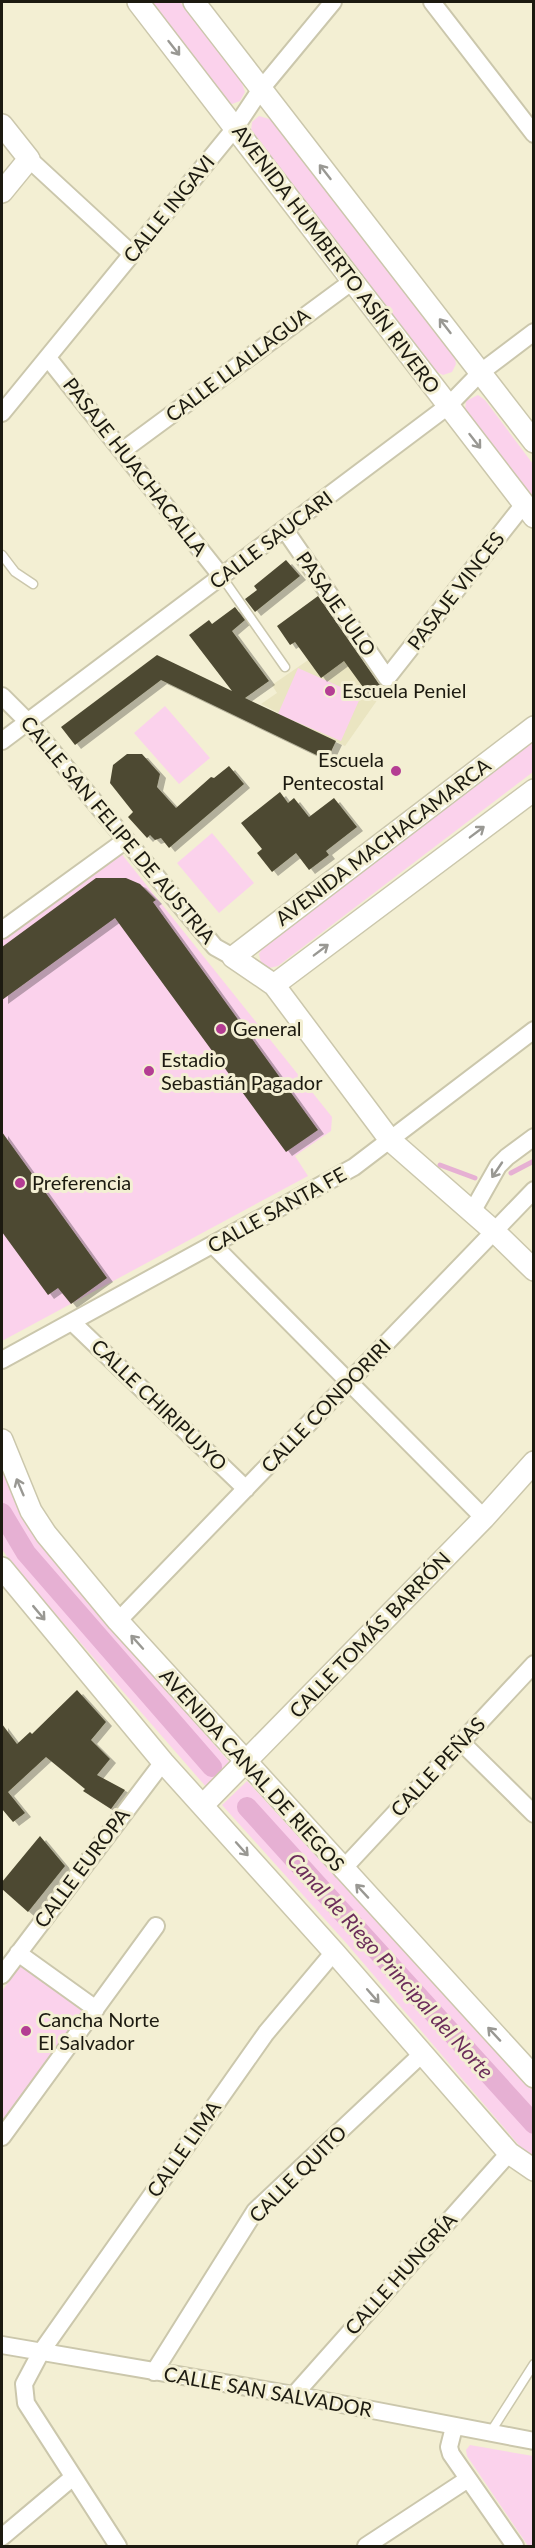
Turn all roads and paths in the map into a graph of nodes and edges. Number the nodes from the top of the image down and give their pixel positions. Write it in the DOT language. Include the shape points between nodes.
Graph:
graph roads {
  1 [pos="138,2"];
  2 [pos="194,2"];
  3 [pos="333,2"];
  4 [pos="432,2"];
  5 [pos="261,90"];
  6 [pos="235,128"];
  7 [pos="534,134"];
  8 [pos="6,138"];
  9 [pos="29,159"];
  10 [pos="2,192"];
  11 [pos="132,254"];
  12 [pos="354,280"];
  13 [pos="534,332"];
  14 [pos="48,358"];
  15 [pos="481,372"];
  16 [pos="448,406"];
  17 [pos="2,413"];
  18 [pos="534,442"];
  19 [pos="122,451"];
  20 [pos="529,510"];
  21 [pos="285,530"];
  22 [pos="2,555"];
  23 [pos="222,577"];
  24 [pos="33,584"];
  25 [pos="285,666"];
  26 [pos="387,678"];
  27 [pos="2,696"];
  28 [pos="28,722"];
  29 [pos="534,727"];
  30 [pos="2,741"];
  31 [pos="534,790"];
  32 [pos="126,840"];
  33 [pos="2,930"];
  34 [pos="233,957"];
  35 [pos="274,985"];
  36 [pos="534,1030"];
  37 [pos="534,1137"];
  38 [pos="390,1140"];
  39 [pos="534,1190"];
  40 [pos="472,1212"];
  41 [pos="495,1232"];
  42 [pos="213,1245"];
  43 [pos="534,1270"];
  44 [pos="72,1322"];
  45 [pos="2,1360"];
  46 [pos="349,1382"];
  47 [pos="2,1440"];
  48 [pos="534,1462"];
  49 [pos="246,1489"];
  50 [pos="484,1518"];
  51 [pos="2,1568"];
  52 [pos="118,1621"];
  53 [pos="534,1664"];
  54 [pos="461,1742"];
  55 [pos="163,1762"];
  56 [pos="246,1764"];
  57 [pos="202,1805"];
  58 [pos="534,1814"];
  59 [pos="342,1870"];
  60 [pos="156,1926"];
  61 [pos="334,1952"];
  62 [pos="18,1953"];
  63 [pos="2,1975"];
  64 [pos="96,2009"];
  65 [pos="423,2054"];
  66 [pos="534,2077"];
  67 [pos="2,2137"];
  68 [pos="509,2153"];
  69 [pos="534,2170"];
  70 [pos="2,2345"];
  71 [pos="41,2352"];
  72 [pos="534,2364"];
  73 [pos="154,2372"];
  74 [pos="294,2395"];
  75 [pos="454,2427"];
  76 [pos="490,2433"];
  77 [pos="534,2441"];
  78 [pos="72,2478"];
  79 [pos="468,2479"];
  80 [pos="2,2537"];
  81 [pos="118,2547"];
  82 [pos="366,2547"];
  83 [pos="515,2547"];
  1 -- 6 [label="street, AVENIDA HUMBERTO ASÍN RIVERO, one-way"];
  2 -- 5 [label="street"];
  3 -- 5 [label="street, CALLE INGAVI"];
  4 -- 7 [label="street"];
  5 -- 6 [label="street, CALLE INGAVI"];
  15 -- 5 [label="street, one-way"];
  6 -- 11 [label="street, CALLE INGAVI"];
  6 -- 12 [label="street, AVENIDA HUMBERTO ASÍN RIVERO"];
  8 -- 9 [label="street"];
  9 -- 10 [label="street"];
  9 -- 11 [label="street"];
  11 -- 14 [label="street, CALLE INGAVI"];
  12 -- 16 [label="street, AVENIDA HUMBERTO ASÍN RIVERO"];
  12 -- 19 [label="street, CALLE LLALLAGUA"];
  13 -- 15 [label="street, CALLE SAUCARI"];
  14 -- 17 [label="street, CALLE INGAVI"];
  14 -- 19 [label="street, PASAJE HUACHACALLA"];
  15 -- 16 [label="street, CALLE SAUCARI"];
  15 -- 18 [label="street"];
  16 -- 20 [label="street, AVENIDA HUMBERTO ASÍN RIVERO, one-way"];
  16 -- 21 [label="street, CALLE SAUCARI"];
  19 -- 23 [label="street, PASAJE HUACHACALLA"];
  20 -- 26 [label="street, PASAJE VINCES"];
  21 -- 23 [label="street, CALLE SAUCARI"];
  21 -- 26 [label="street, PASAJE JULO"];
  22 -- 24 [label="lane" via="15,572"];
  23 -- 25 [label="lane"];
  23 -- 28 [label="street, CALLE SAUCARI"];
  27 -- 28 [label="street, CALLE SAN FELIPE DE AUSTRIA"];
  28 -- 30 [label="street, CALLE SAUCARI"];
  28 -- 32 [label="street, CALLE SAN FELIPE DE AUSTRIA"];
  29 -- 34 [label="street, AVENIDA MACHACAMARCA"];
  35 -- 31 [label="street, one-way"];
  32 -- 33 [label="street"];
  32 -- 34 [label="street, CALLE SAN FELIPE DE AUSTRIA" via="215,947"];
  34 -- 35 [label="street, CALLE SAN FELIPE DE AUSTRIA"];
  35 -- 38 [label="street, CALLE SAN FELIPE DE AUSTRIA"];
  36 -- 38 [label="street, CALLE SANTA FE"];
  37 -- 40 [label="street, one-way" via="498,1166"];
  38 -- 40 [label="street, CALLE SAN FELIPE DE AUSTRIA"];
  38 -- 42 [label="street, CALLE SANTA FE" via="354,1167"];
  39 -- 41 [label="street, CALLE CONDORIRI"];
  40 -- 41 [label="street, CALLE SAN FELIPE DE AUSTRIA"];
  41 -- 43 [label="street, CALLE SAN FELIPE DE AUSTRIA"];
  41 -- 46 [label="street, CALLE CONDORIRI"];
  42 -- 44 [label="street, CALLE SANTA FE"];
  42 -- 46 [label="street"];
  44 -- 45 [label="street, CALLE SANTA FE"];
  44 -- 49 [label="street, CALLE CHIRIPUJYO"];
  46 -- 49 [label="street, CALLE CONDORIRI"];
  46 -- 50 [label="street"];
  52 -- 47 [label="street, AVENIDA CANAL DE RIEGOS, one-way" via="45,1534 31,1511"];
  48 -- 50 [label="street, CALLE TOMÁS BARRÓN"];
  49 -- 52 [label="street, CALLE CONDORIRI"];
  50 -- 56 [label="street, CALLE TOMÁS BARRÓN"];
  51 -- 55 [label="street, one-way"];
  56 -- 52 [label="street, AVENIDA CANAL DE RIEGOS, one-way"];
  53 -- 54 [label="street, CALLE PEÑAS"];
  54 -- 58 [label="street"];
  54 -- 59 [label="street, CALLE PEÑAS"];
  55 -- 57 [label="street"];
  55 -- 62 [label="street, CALLE EUROPA"];
  56 -- 57 [label="street, CALLE TOMÁS BARRÓN"];
  56 -- 59 [label="street, AVENIDA CANAL DE RIEGOS"];
  57 -- 61 [label="street, one-way"];
  66 -- 59 [label="street, AVENIDA CANAL DE RIEGOS, one-way"];
  60 -- 64 [label="street"];
  61 -- 65 [label="street, one-way"];
  61 -- 71 [label="street, CALLE LIMA" via="266,2033"];
  62 -- 63 [label="street, CALLE EUROPA"];
  62 -- 64 [label="street"];
  64 -- 67 [label="street"];
  65 -- 68 [label="street"];
  65 -- 73 [label="street, CALLE QUITO" via="255,2211"];
  68 -- 69 [label="street"];
  68 -- 74 [label="street, CALLE HUNGRÍA"];
  70 -- 71 [label="street, CALLE SAN SALVADOR"];
  71 -- 73 [label="street, CALLE SAN SALVADOR"];
  71 -- 78 [label="street, CALLE LIMA" via="24,2384 26,2403"];
  72 -- 76 [label="lane"];
  73 -- 74 [label="street, CALLE SAN SALVADOR"];
  74 -- 75 [label="street, CALLE SAN SALVADOR"];
  75 -- 76 [label="street, CALLE SAN SALVADOR"];
  75 -- 79 [label="street" via="449,2447"];
  76 -- 77 [label="street, CALLE SAN SALVADOR"];
  78 -- 80 [label="street"];
  78 -- 81 [label="street, CALLE LIMA"];
  79 -- 82 [label="street"];
  79 -- 83 [label="street"];
}
